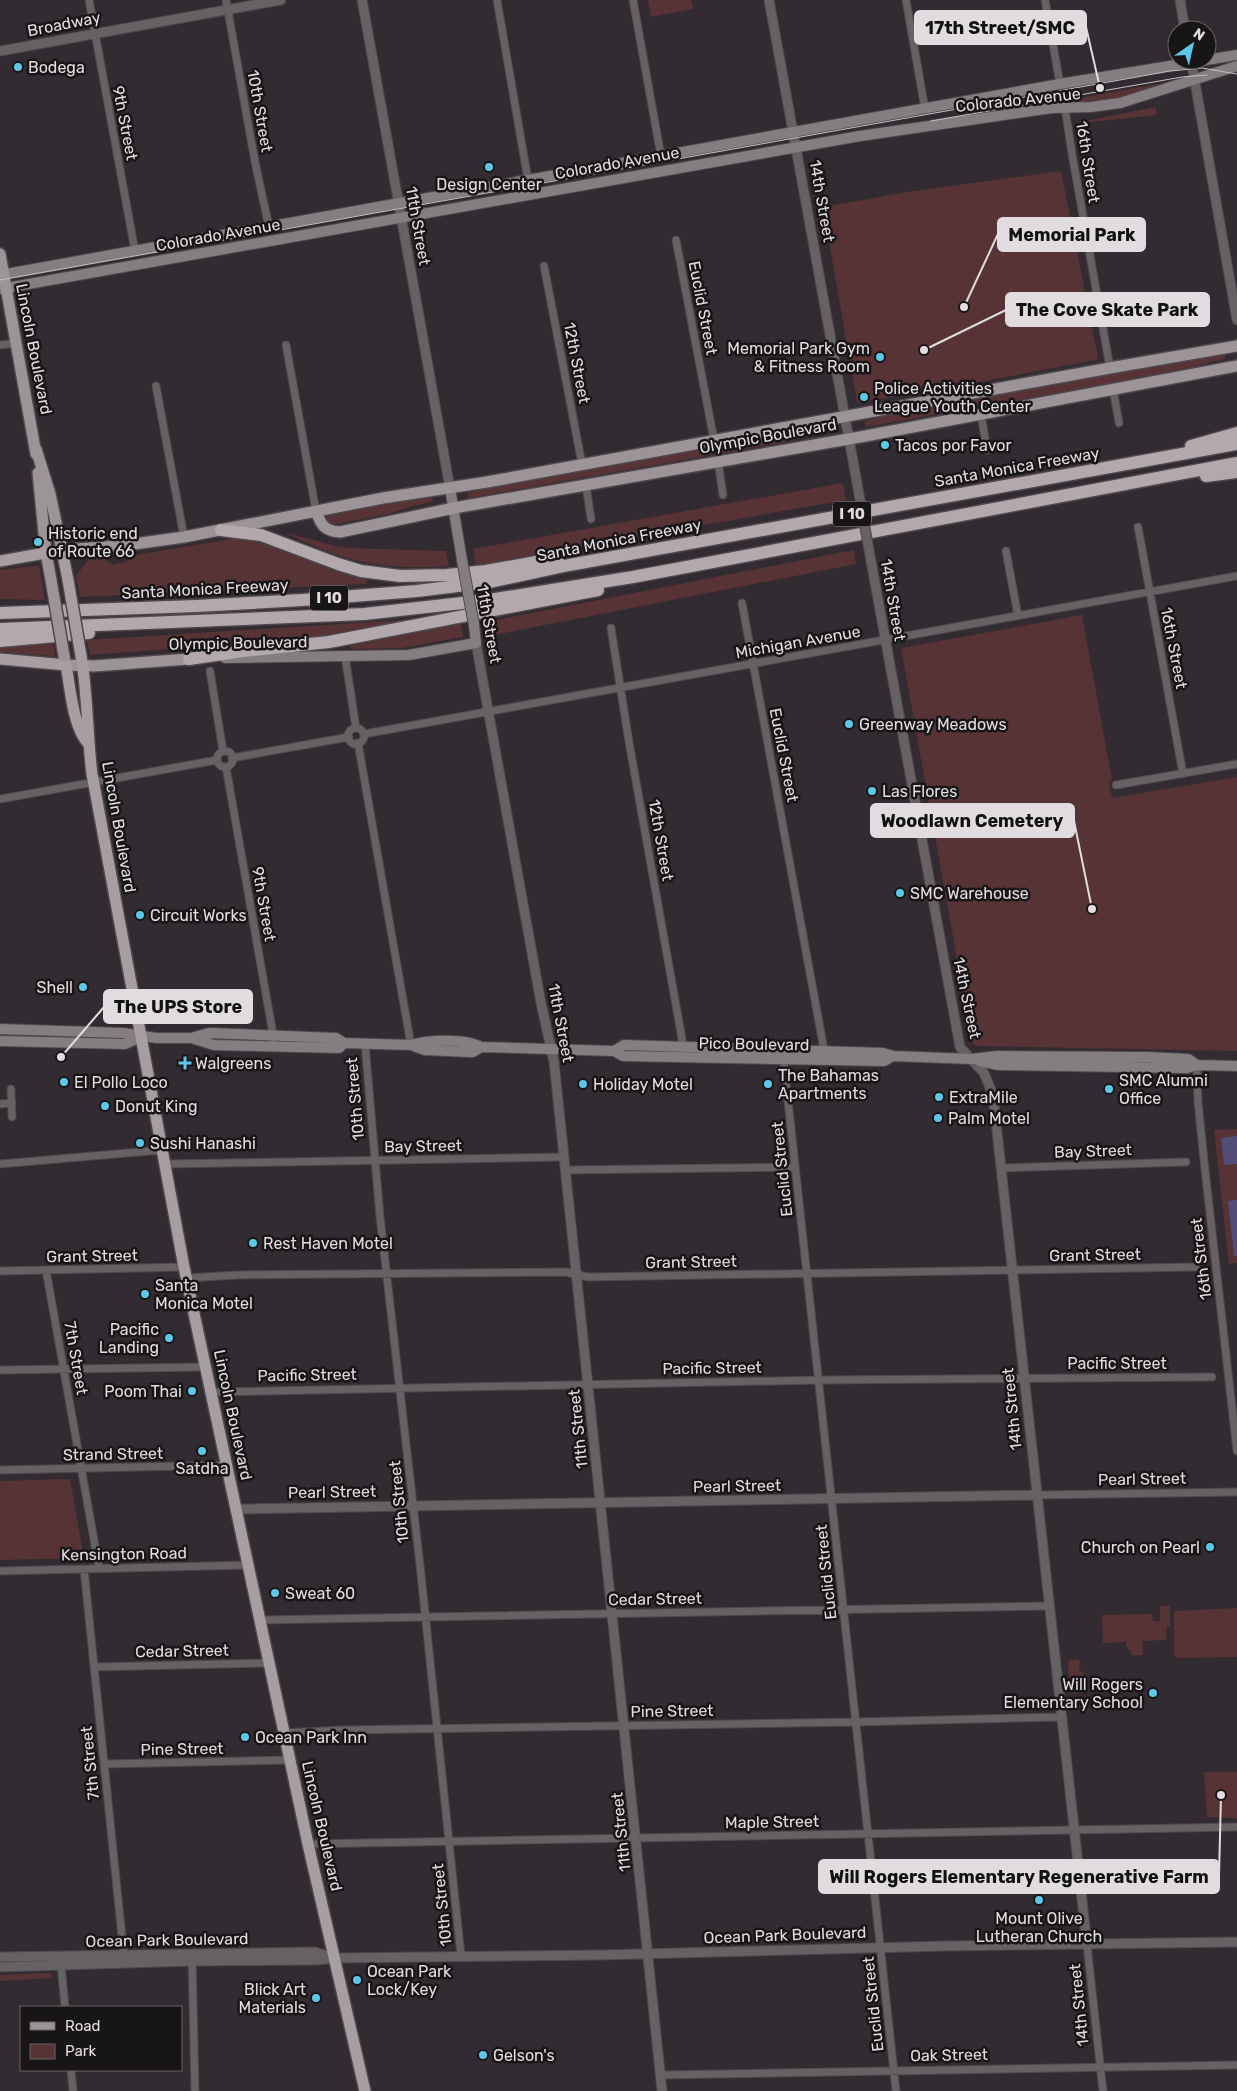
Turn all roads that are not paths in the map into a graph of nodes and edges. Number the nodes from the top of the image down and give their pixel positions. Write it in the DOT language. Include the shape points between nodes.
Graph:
graph roads {
  1 [pos="89,0"];
  2 [pos="281,0"];
  3 [pos="362,0"];
  4 [pos="498,0"];
  5 [pos="633,0"];
  6 [pos="769,0"];
  7 [pos="906,0"];
  8 [pos="1045,0"];
  9 [pos="1180,0"];
  10 [pos="227,5"];
  11 [pos="1183,20"];
  12 [pos="94,34"];
  13 [pos="0,51"];
  14 [pos="1237,55"];
  15 [pos="1217,58"];
  16 [pos="1167,65"];
  17 [pos="1237,66"];
  18 [pos="1192,70"];
  19 [pos="1194,80"];
  20 [pos="1060,84"];
  21 [pos="1065,108"];
  22 [pos="925,109"];
  23 [pos="794,133"];
  24 [pos="797,146"];
  25 [pos="661,156"];
  26 [pos="528,180"];
  27 [pos="399,203"];
  28 [pos="401,218"];
  29 [pos="269,227"];
  30 [pos="676,240"];
  31 [pos="135,252"];
  32 [pos="0,254"];
  33 [pos="544,266"];
  34 [pos="2,275"];
  35 [pos="3,288"];
  36 [pos="1237,320"];
  37 [pos="15,342"];
  38 [pos="286,345"];
  39 [pos="0,346"];
  40 [pos="1237,346"];
  41 [pos="1237,366"];
  42 [pos="1110,368"];
  43 [pos="156,386"];
  44 [pos="1113,389"];
  45 [pos="980,414"];
  46 [pos="846,417"];
  47 [pos="1119,423"];
  48 [pos="1237,433"];
  49 [pos="849,438"];
  50 [pos="714,440"];
  51 [pos="1237,444"];
  52 [pos="36,449"];
  53 [pos="987,450"];
  54 [pos="718,461"];
  55 [pos="1136,462"];
  56 [pos="1237,462"];
  57 [pos="582,464"];
  58 [pos="1237,472"];
  59 [pos="586,485"];
  60 [pos="1118,486"];
  61 [pos="450,488"];
  62 [pos="723,495"];
  63 [pos="454,508"];
  64 [pos="316,511"];
  65 [pos="591,519"];
  66 [pos="1138,527"];
  67 [pos="221,530"];
  68 [pos="184,537"];
  69 [pos="62,550"];
  70 [pos="1006,551"];
  71 [pos="46,553"];
  72 [pos="0,561"];
  73 [pos="569,565"];
  74 [pos="633,576"];
  75 [pos="1237,576"];
  76 [pos="1149,592"];
  77 [pos="742,603"];
  78 [pos="0,613"];
  79 [pos="1018,616"];
  80 [pos="181,623"];
  81 [pos="611,628"];
  82 [pos="0,629"];
  83 [pos="0,640"];
  84 [pos="884,640"];
  85 [pos="476,643"];
  86 [pos="345,656"];
  87 [pos="0,659"];
  88 [pos="189,659"];
  89 [pos="65,660"];
  90 [pos="82,660"];
  91 [pos="753,664"];
  92 [pos="210,671"];
  93 [pos="621,688"];
  94 [pos="489,712"];
  95 [pos="356,728"];
  96 [pos="364,734"];
  97 [pos="349,737"];
  98 [pos="88,743"];
  99 [pos="358,743"];
  100 [pos="223,751"];
  101 [pos="232,758"];
  102 [pos="217,760"];
  103 [pos="1237,764"];
  104 [pos="226,766"];
  105 [pos="1183,774"];
  106 [pos="94,783"];
  107 [pos="1116,784"];
  108 [pos="0,799"];
  109 [pos="1,1027"];
  110 [pos="141,1037"];
  111 [pos="5,1041"];
  112 [pos="274,1041"];
  113 [pos="365,1044"];
  114 [pos="411,1046"];
  115 [pos="552,1048"];
  116 [pos="684,1053"];
  117 [pos="783,1055"];
  118 [pos="825,1055"];
  119 [pos="972,1059"];
  120 [pos="1198,1064"];
  121 [pos="1237,1066"];
  122 [pos="11,1089"];
  123 [pos="12,1103"];
  124 [pos="0,1104"];
  125 [pos="12,1117"];
  126 [pos="162,1150"];
  127 [pos="563,1157"];
  128 [pos="375,1160"];
  129 [pos="1186,1162"];
  130 [pos="0,1164"];
  131 [pos="164,1164"];
  132 [pos="796,1167"];
  133 [pos="1001,1168"];
  134 [pos="565,1170"];
  135 [pos="1196,1267"];
  136 [pos="46,1270"];
  137 [pos="1012,1270"];
  138 [pos="0,1271"];
  139 [pos="185,1272"];
  140 [pos="388,1274"];
  141 [pos="577,1274"];
  142 [pos="807,1274"];
  143 [pos="207,1367"];
  144 [pos="64,1369"];
  145 [pos="0,1370"];
  146 [pos="1024,1377"];
  147 [pos="1212,1377"];
  148 [pos="819,1380"];
  149 [pos="588,1384"];
  150 [pos="400,1388"];
  151 [pos="212,1392"];
  152 [pos="1237,1451"];
  153 [pos="227,1464"];
  154 [pos="81,1468"];
  155 [pos="0,1470"];
  156 [pos="1237,1492"];
  157 [pos="1037,1495"];
  158 [pos="832,1498"];
  159 [pos="601,1504"];
  160 [pos="412,1505"];
  161 [pos="237,1509"];
  162 [pos="249,1565"];
  163 [pos="84,1568"];
  164 [pos="99,1568"];
  165 [pos="0,1571"];
  166 [pos="1049,1606"];
  167 [pos="844,1611"];
  168 [pos="612,1613"];
  169 [pos="425,1616"];
  170 [pos="261,1620"];
  171 [pos="270,1663"];
  172 [pos="94,1667"];
  173 [pos="1060,1717"];
  174 [pos="856,1722"];
  175 [pos="625,1726"];
  176 [pos="437,1729"];
  177 [pos="284,1733"];
  178 [pos="290,1760"];
  179 [pos="104,1764"];
  180 [pos="1237,1827"];
  181 [pos="1074,1830"];
  182 [pos="869,1834"];
  183 [pos="636,1837"];
  184 [pos="449,1841"];
  185 [pos="308,1844"];
  186 [pos="1237,1942"];
  187 [pos="1087,1945"];
  188 [pos="881,1948"];
  189 [pos="648,1954"];
  190 [pos="124,1956"];
  191 [pos="461,1956"];
  192 [pos="192,1957"];
  193 [pos="0,1958"];
  194 [pos="334,1958"];
  195 [pos="91,1960"];
  196 [pos="61,1964"];
  197 [pos="0,1967"];
  198 [pos="65,2006"];
  199 [pos="1237,2065"];
  200 [pos="1100,2067"];
  201 [pos="894,2070"];
  202 [pos="71,2071"];
  203 [pos="661,2074"];
  204 [pos="73,2091"];
  205 [pos="195,2091"];
  206 [pos="365,2091"];
  207 [pos="662,2091"];
  208 [pos="896,2091"];
  209 [pos="1103,2091"];
  1 -- 12 [label="street, 9th Street"];
  2 -- 10 [label="street, Broadway"];
  3 -- 27 [label="street, 11th Street"];
  4 -- 26 [label="street"];
  5 -- 25 [label="street"];
  6 -- 23 [label="street, 14th Street"];
  7 -- 22 [label="street"];
  8 -- 20 [label="street"];
  9 -- 11 [label="street"];
  10 -- 12 [label="street, Broadway"];
  10 -- 29 [label="street, 10th Street"];
  12 -- 13 [label="street, Broadway"];
  12 -- 31 [label="street, 9th Street"];
  14 -- 15 [label="main road, Colorado Avenue"];
  16 -- 20 [label="main road, Colorado Avenue"];
  17 -- 19 [label="main road, Colorado Avenue"];
  18 -- 19 [label="street"];
  19 -- 21 [label="main road, Colorado Avenue" via="1120,103"];
  19 -- 36 [label="street"];
  20 -- 22 [label="main road, Colorado Avenue"];
  21 -- 24 [label="main road, Colorado Avenue" via="1011,113"];
  21 -- 42 [label="street, 16th Street"];
  22 -- 23 [label="main road, Colorado Avenue"];
  23 -- 24 [label="street, 14th Street"];
  23 -- 25 [label="main road, Colorado Avenue"];
  24 -- 28 [label="main road, Colorado Avenue"];
  24 -- 46 [label="street, 14th Street"];
  25 -- 26 [label="main road, Colorado Avenue"];
  26 -- 27 [label="main road, Colorado Avenue"];
  27 -- 28 [label="street, 11th Street"];
  27 -- 29 [label="main road, Colorado Avenue"];
  28 -- 35 [label="main road, Colorado Avenue"];
  28 -- 61 [label="street, 11th Street"];
  29 -- 31 [label="main road, Colorado Avenue"];
  30 -- 50 [label="street, Euclid Street"];
  31 -- 34 [label="main road, Colorado Avenue"];
  32 -- 34 [label="main road, Lincoln Boulevard"];
  33 -- 57 [label="street, 12th Street"];
  34 -- 35 [label="main road, Lincoln Boulevard"];
  35 -- 37 [label="main road, Lincoln Boulevard"];
  37 -- 39 [label="street"];
  37 -- 52 [label="main road, Lincoln Boulevard"];
  38 -- 64 [label="street"];
  40 -- 42 [label="main road, Olympic Boulevard"];
  41 -- 44 [label="main road, Olympic Boulevard"];
  42 -- 46 [label="main road, Olympic Boulevard"];
  43 -- 68 [label="street"];
  44 -- 45 [label="main road, Olympic Boulevard"];
  44 -- 47 [label="street"];
  45 -- 49 [label="main road, Olympic Boulevard"];
  45 -- 53 [label="street"];
  46 -- 49 [label="street, 14th Street"];
  46 -- 50 [label="main road, Olympic Boulevard"];
  48 -- 55 [label="highway"];
  49 -- 54 [label="main road, Olympic Boulevard"];
  49 -- 84 [label="street, 14th Street, bridge"];
  50 -- 57 [label="main road, Olympic Boulevard"];
  51 -- 55 [label="highway, Santa Monica Freeway / I 10"];
  52 -- 69 [label="main road, Lincoln Boulevard"];
  52 -- 71 [label="main road, Lincoln Boulevard"];
  54 -- 59 [label="main road, Olympic Boulevard"];
  54 -- 62 [label="street"];
  55 -- 73 [label="highway, Santa Monica Freeway / I 10"];
  56 -- 60 [label="highway, Santa Monica Freeway / I 10"];
  57 -- 61 [label="main road, Olympic Boulevard"];
  58 -- 60 [label="highway" via="1144,487"];
  59 -- 63 [label="main road, Olympic Boulevard"];
  59 -- 65 [label="street"];
  60 -- 74 [label="highway, Santa Monica Freeway / I 10"];
  61 -- 63 [label="main road, 11th Street"];
  61 -- 64 [label="main road, Olympic Boulevard"];
  63 -- 64 [label="main road, Olympic Boulevard" via="340,532 323,528"];
  63 -- 85 [label="main road, 11th Street, bridge"];
  64 -- 67 [label="main road, Olympic Boulevard"];
  66 -- 76 [label="street, 16th Street"];
  67 -- 68 [label="main road, Olympic Boulevard"];
  67 -- 73 [label="highway" via="280,540 338,564 400,576 456,574 542,561"];
  68 -- 69 [label="main road, Olympic Boulevard"];
  69 -- 71 [label="highway, Olympic Boulevard"];
  69 -- 90 [label="highway, Lincoln Boulevard, bridge"];
  70 -- 79 [label="street"];
  71 -- 72 [label="highway, Olympic Boulevard"];
  71 -- 89 [label="main road, Lincoln Boulevard, bridge"];
  73 -- 78 [label="highway, Santa Monica Freeway / I 10" via="490,582 417,591 245,604"];
  74 -- 80 [label="highway, Santa Monica Freeway / I 10" via="490,600 364,614"];
  74 -- 88 [label="highway" via="594,591 409,628 329,642"];
  75 -- 76 [label="street, Michigan Avenue"];
  76 -- 79 [label="street, Michigan Avenue"];
  76 -- 105 [label="street, 16th Street"];
  77 -- 91 [label="street, Euclid Street"];
  79 -- 84 [label="street, Michigan Avenue"];
  80 -- 82 [label="highway, Santa Monica Freeway / I 10"];
  80 -- 83 [label="highway"];
  81 -- 93 [label="street, 12th Street"];
  84 -- 91 [label="street, Michigan Avenue"];
  84 -- 119 [label="street, 14th Street" via="955,1023 960,1046"];
  85 -- 86 [label="main road, Olympic Boulevard" via="409,655"];
  85 -- 94 [label="street, 11th Street"];
  86 -- 88 [label="main road, Olympic Boulevard"];
  86 -- 95 [label="street"];
  87 -- 89 [label="highway, Olympic Boulevard"];
  88 -- 90 [label="main road, Olympic Boulevard"];
  89 -- 90 [label="main road, Olympic Boulevard"];
  89 -- 98 [label="highway, Lincoln Boulevard" via="77,722"];
  90 -- 98 [label="highway, Lincoln Boulevard" via="90,730"];
  91 -- 93 [label="street, Michigan Avenue"];
  91 -- 118 [label="street, Euclid Street"];
  92 -- 100 [label="street"];
  93 -- 94 [label="street, Michigan Avenue"];
  93 -- 116 [label="street, 12th Street"];
  94 -- 96 [label="street, Michigan Avenue"];
  94 -- 115 [label="street, 11th Street" via="541,1003"];
  95 -- 96 [label="street"];
  95 -- 97 [label="street" via="350,730"];
  96 -- 99 [label="street"];
  97 -- 99 [label="street"];
  97 -- 101 [label="street"];
  98 -- 106 [label="highway, Lincoln Boulevard"];
  99 -- 114 [label="street"];
  100 -- 101 [label="street" via="230,753"];
  100 -- 102 [label="street"];
  101 -- 104 [label="street"];
  102 -- 104 [label="street"];
  102 -- 106 [label="street"];
  103 -- 105 [label="street"];
  104 -- 112 [label="street, 9th Street"];
  105 -- 107 [label="street"];
  106 -- 108 [label="street"];
  106 -- 110 [label="highway, Lincoln Boulevard"];
  109 -- 110 [label="main road, Pico Boulevard" via="123,1032"];
  109 -- 111 [label="street"];
  110 -- 111 [label="main road, Pico Boulevard" via="125,1044"];
  110 -- 112 [label="main road, Pico Boulevard" via="191,1038 214,1045"];
  110 -- 126 [label="highway, Lincoln Boulevard"];
  112 -- 113 [label="main road, Pico Boulevard" via="338,1048 344,1043"];
  113 -- 114 [label="main road, Pico Boulevard"];
  113 -- 128 [label="street, 10th Street"];
  114 -- 115 [label="main road, Pico Boulevard" via="424,1041 473,1042 481,1047"];
  115 -- 116 [label="main road, Pico Boulevard" via="614,1051 624,1046"];
  115 -- 127 [label="street, 11th Street"];
  116 -- 117 [label="main road, Pico Boulevard"];
  117 -- 118 [label="main road, Pico Boulevard"];
  117 -- 132 [label="street, Euclid Street"];
  118 -- 119 [label="main road, Pico Boulevard" via="883,1053"];
  119 -- 120 [label="main road, Pico Boulevard" via="998,1065 1136,1062 1187,1068"];
  119 -- 133 [label="street, 14th Street" via="984,1073 993,1095"];
  120 -- 121 [label="main road, Pico Boulevard"];
  120 -- 152 [label="street, 16th Street" via="1205,1170"];
  122 -- 123 [label="street"];
  123 -- 124 [label="street"];
  123 -- 125 [label="street"];
  126 -- 130 [label="street"];
  126 -- 131 [label="highway, Lincoln Boulevard"];
  127 -- 128 [label="street, Bay Street"];
  127 -- 134 [label="street, 11th Street"];
  128 -- 131 [label="street, Bay Street"];
  128 -- 140 [label="street, 10th Street"];
  129 -- 133 [label="street, Bay Street"];
  131 -- 139 [label="highway, Lincoln Boulevard"];
  132 -- 134 [label="street"];
  132 -- 142 [label="street, Euclid Street"];
  133 -- 137 [label="street, 14th Street"];
  134 -- 141 [label="street, 11th Street"];
  135 -- 137 [label="street, Grant Street"];
  136 -- 138 [label="street, Grant Street"];
  136 -- 139 [label="street, Grant Street"];
  136 -- 144 [label="street, 7th Street"];
  137 -- 142 [label="street, Grant Street"];
  137 -- 146 [label="street, 14th Street"];
  139 -- 140 [label="street, Grant Street"];
  139 -- 143 [label="highway, Lincoln Boulevard"];
  140 -- 141 [label="street, Grant Street"];
  140 -- 150 [label="street, 10th Street"];
  141 -- 142 [label="street, Grant Street" via="588,1277"];
  141 -- 149 [label="street, 11th Street"];
  142 -- 148 [label="street, Euclid Street"];
  143 -- 144 [label="street"];
  143 -- 151 [label="highway, Lincoln Boulevard"];
  144 -- 145 [label="street"];
  144 -- 154 [label="street, 7th Street"];
  146 -- 147 [label="street, Pacific Street"];
  146 -- 148 [label="street, Pacific Street"];
  146 -- 157 [label="street, 14th Street"];
  148 -- 149 [label="street, Pacific Street"];
  148 -- 158 [label="street, Euclid Street"];
  149 -- 150 [label="street, Pacific Street"];
  149 -- 159 [label="street, 11th Street"];
  150 -- 151 [label="street, Pacific Street"];
  150 -- 160 [label="street, 10th Street"];
  151 -- 153 [label="highway, Lincoln Boulevard"];
  153 -- 154 [label="street, Strand Street"];
  153 -- 161 [label="highway, Lincoln Boulevard"];
  154 -- 155 [label="street, Strand Street"];
  154 -- 164 [label="street, 7th Street"];
  156 -- 157 [label="street, Pearl Street"];
  157 -- 158 [label="street, Pearl Street"];
  157 -- 166 [label="street, 14th Street"];
  158 -- 159 [label="street, Pearl Street"];
  158 -- 167 [label="street, Euclid Street"];
  159 -- 160 [label="street, Pearl Street"];
  159 -- 168 [label="street, 11th Street"];
  160 -- 161 [label="street, Pearl Street"];
  160 -- 169 [label="street, 10th Street"];
  161 -- 162 [label="highway, Lincoln Boulevard"];
  162 -- 164 [label="street, Kensington Road"];
  162 -- 170 [label="highway, Lincoln Boulevard"];
  163 -- 164 [label="street, Kensington Road"];
  163 -- 165 [label="street, Kensington Road"];
  163 -- 172 [label="street, 7th Street"];
  166 -- 167 [label="street, Cedar Street"];
  166 -- 173 [label="street, 14th Street"];
  167 -- 168 [label="street, Cedar Street"];
  167 -- 174 [label="street, Euclid Street"];
  168 -- 169 [label="street, Cedar Street"];
  168 -- 175 [label="street, 11th Street"];
  169 -- 170 [label="street, Cedar Street"];
  169 -- 176 [label="street, 10th Street"];
  170 -- 171 [label="highway, Lincoln Boulevard"];
  171 -- 172 [label="street, Cedar Street"];
  171 -- 177 [label="highway, Lincoln Boulevard"];
  172 -- 179 [label="street, 7th Street"];
  173 -- 174 [label="street, Pine Street"];
  173 -- 181 [label="street, 14th Street"];
  174 -- 175 [label="street, Pine Street"];
  174 -- 182 [label="street, Euclid Street"];
  175 -- 176 [label="street, Pine Street"];
  175 -- 183 [label="street, 11th Street"];
  176 -- 177 [label="street, Pine Street"];
  176 -- 184 [label="street, 10th Street"];
  177 -- 178 [label="highway, Lincoln Boulevard"];
  178 -- 179 [label="street, Pine Street"];
  178 -- 185 [label="highway, Lincoln Boulevard"];
  179 -- 190 [label="street, 7th Street"];
  180 -- 181 [label="street, Maple Street"];
  181 -- 182 [label="street, Maple Street"];
  181 -- 187 [label="street, 14th Street"];
  182 -- 183 [label="street, Maple Street"];
  182 -- 188 [label="street, Euclid Street"];
  183 -- 184 [label="street, Maple Street"];
  183 -- 189 [label="street, 11th Street"];
  184 -- 185 [label="street, Maple Street"];
  184 -- 191 [label="street, 10th Street"];
  185 -- 194 [label="highway, Lincoln Boulevard"];
  186 -- 187 [label="street, Ocean Park Boulevard"];
  187 -- 188 [label="street, Ocean Park Boulevard"];
  187 -- 200 [label="street, 14th Street"];
  188 -- 189 [label="street, Ocean Park Boulevard"];
  188 -- 201 [label="street, Euclid Street"];
  189 -- 191 [label="street, Ocean Park Boulevard"];
  189 -- 203 [label="street, 11th Street"];
  190 -- 192 [label="street, Ocean Park Boulevard"];
  190 -- 195 [label="street, Ocean Park Boulevard"];
  191 -- 194 [label="street, Ocean Park Boulevard"];
  192 -- 194 [label="street, Ocean Park Boulevard" via="315,1952"];
  192 -- 195 [label="street, Ocean Park Boulevard"];
  192 -- 205 [label="street"];
  193 -- 195 [label="street, Ocean Park Boulevard"];
  194 -- 206 [label="highway, Lincoln Boulevard"];
  195 -- 196 [label="street" via="64,1960"];
  196 -- 197 [label="street"];
  196 -- 198 [label="street"];
  199 -- 200 [label="street, Oak Street"];
  200 -- 201 [label="street, Oak Street"];
  200 -- 209 [label="street, 14th Street"];
  201 -- 203 [label="street, Oak Street"];
  201 -- 208 [label="street, Euclid Street"];
  202 -- 204 [label="street"];
  203 -- 207 [label="street, 11th Street"];
}
